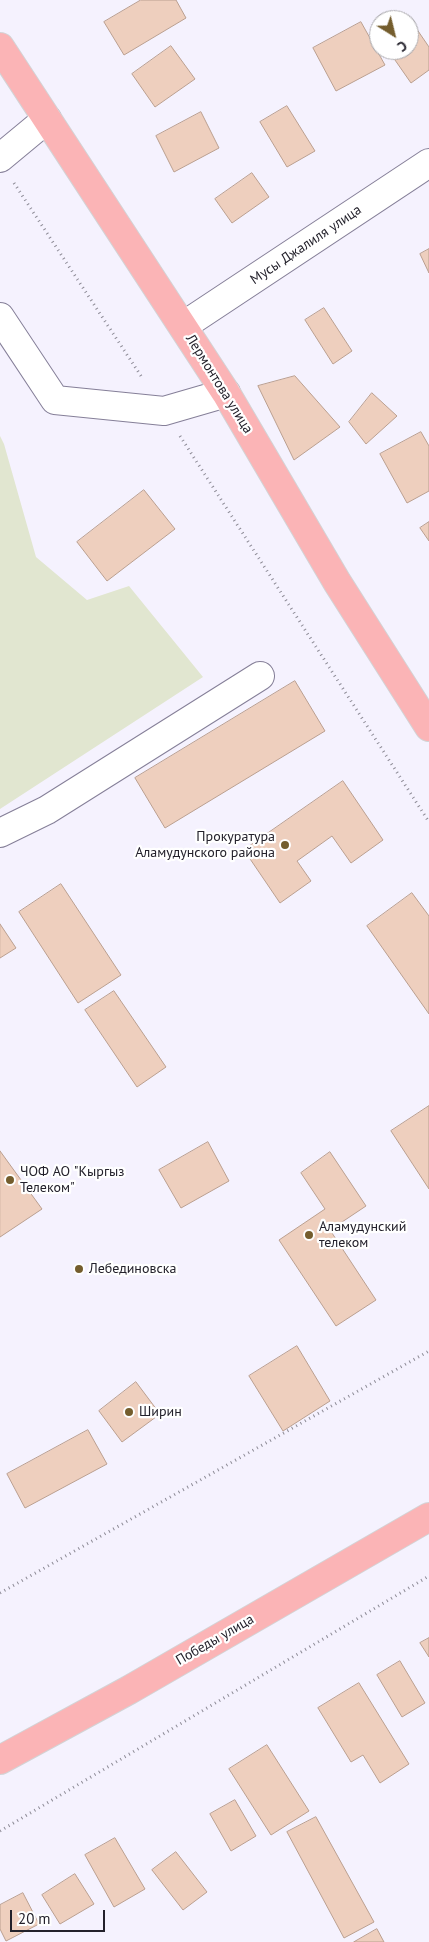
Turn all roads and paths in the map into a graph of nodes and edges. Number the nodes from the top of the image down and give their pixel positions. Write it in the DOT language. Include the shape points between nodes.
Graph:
graph roads {
  1 [pos="0,47"];
  2 [pos="47,119"];
  3 [pos="429,163"];
  4 [pos="5,168"];
  5 [pos="0,316"];
  6 [pos="183,326"];
  7 [pos="226,393"];
  8 [pos="164,411"];
  9 [pos="260,676"];
  10 [pos="429,726"];
  11 [pos="429,822"];
  12 [pos="0,833"];
  13 [pos="429,1351"];
  14 [pos="429,1518"];
  15 [pos="429,1576"];
  16 [pos="0,1593"];
  17 [pos="0,1760"];
  18 [pos="0,1832"];
  1 -- 2 [label="main road, Лермонтова улица"];
  2 -- 4 [label="street"];
  2 -- 6 [label="main road, Лермонтова улица"];
  3 -- 6 [label="street, Мусы Джалиля улица"];
  4 -- 8 [label="path"];
  5 -- 8 [label="street" via="55,400"];
  6 -- 7 [label="main road, Лермонтова улица"];
  7 -- 8 [label="street"];
  7 -- 10 [label="main road, Лермонтова улица" via="337,582"];
  8 -- 11 [label="path"];
  9 -- 12 [label="street" via="47,810"];
  13 -- 16 [label="path"];
  14 -- 17 [label="main road, Победы улица"];
  15 -- 18 [label="path"];
}
